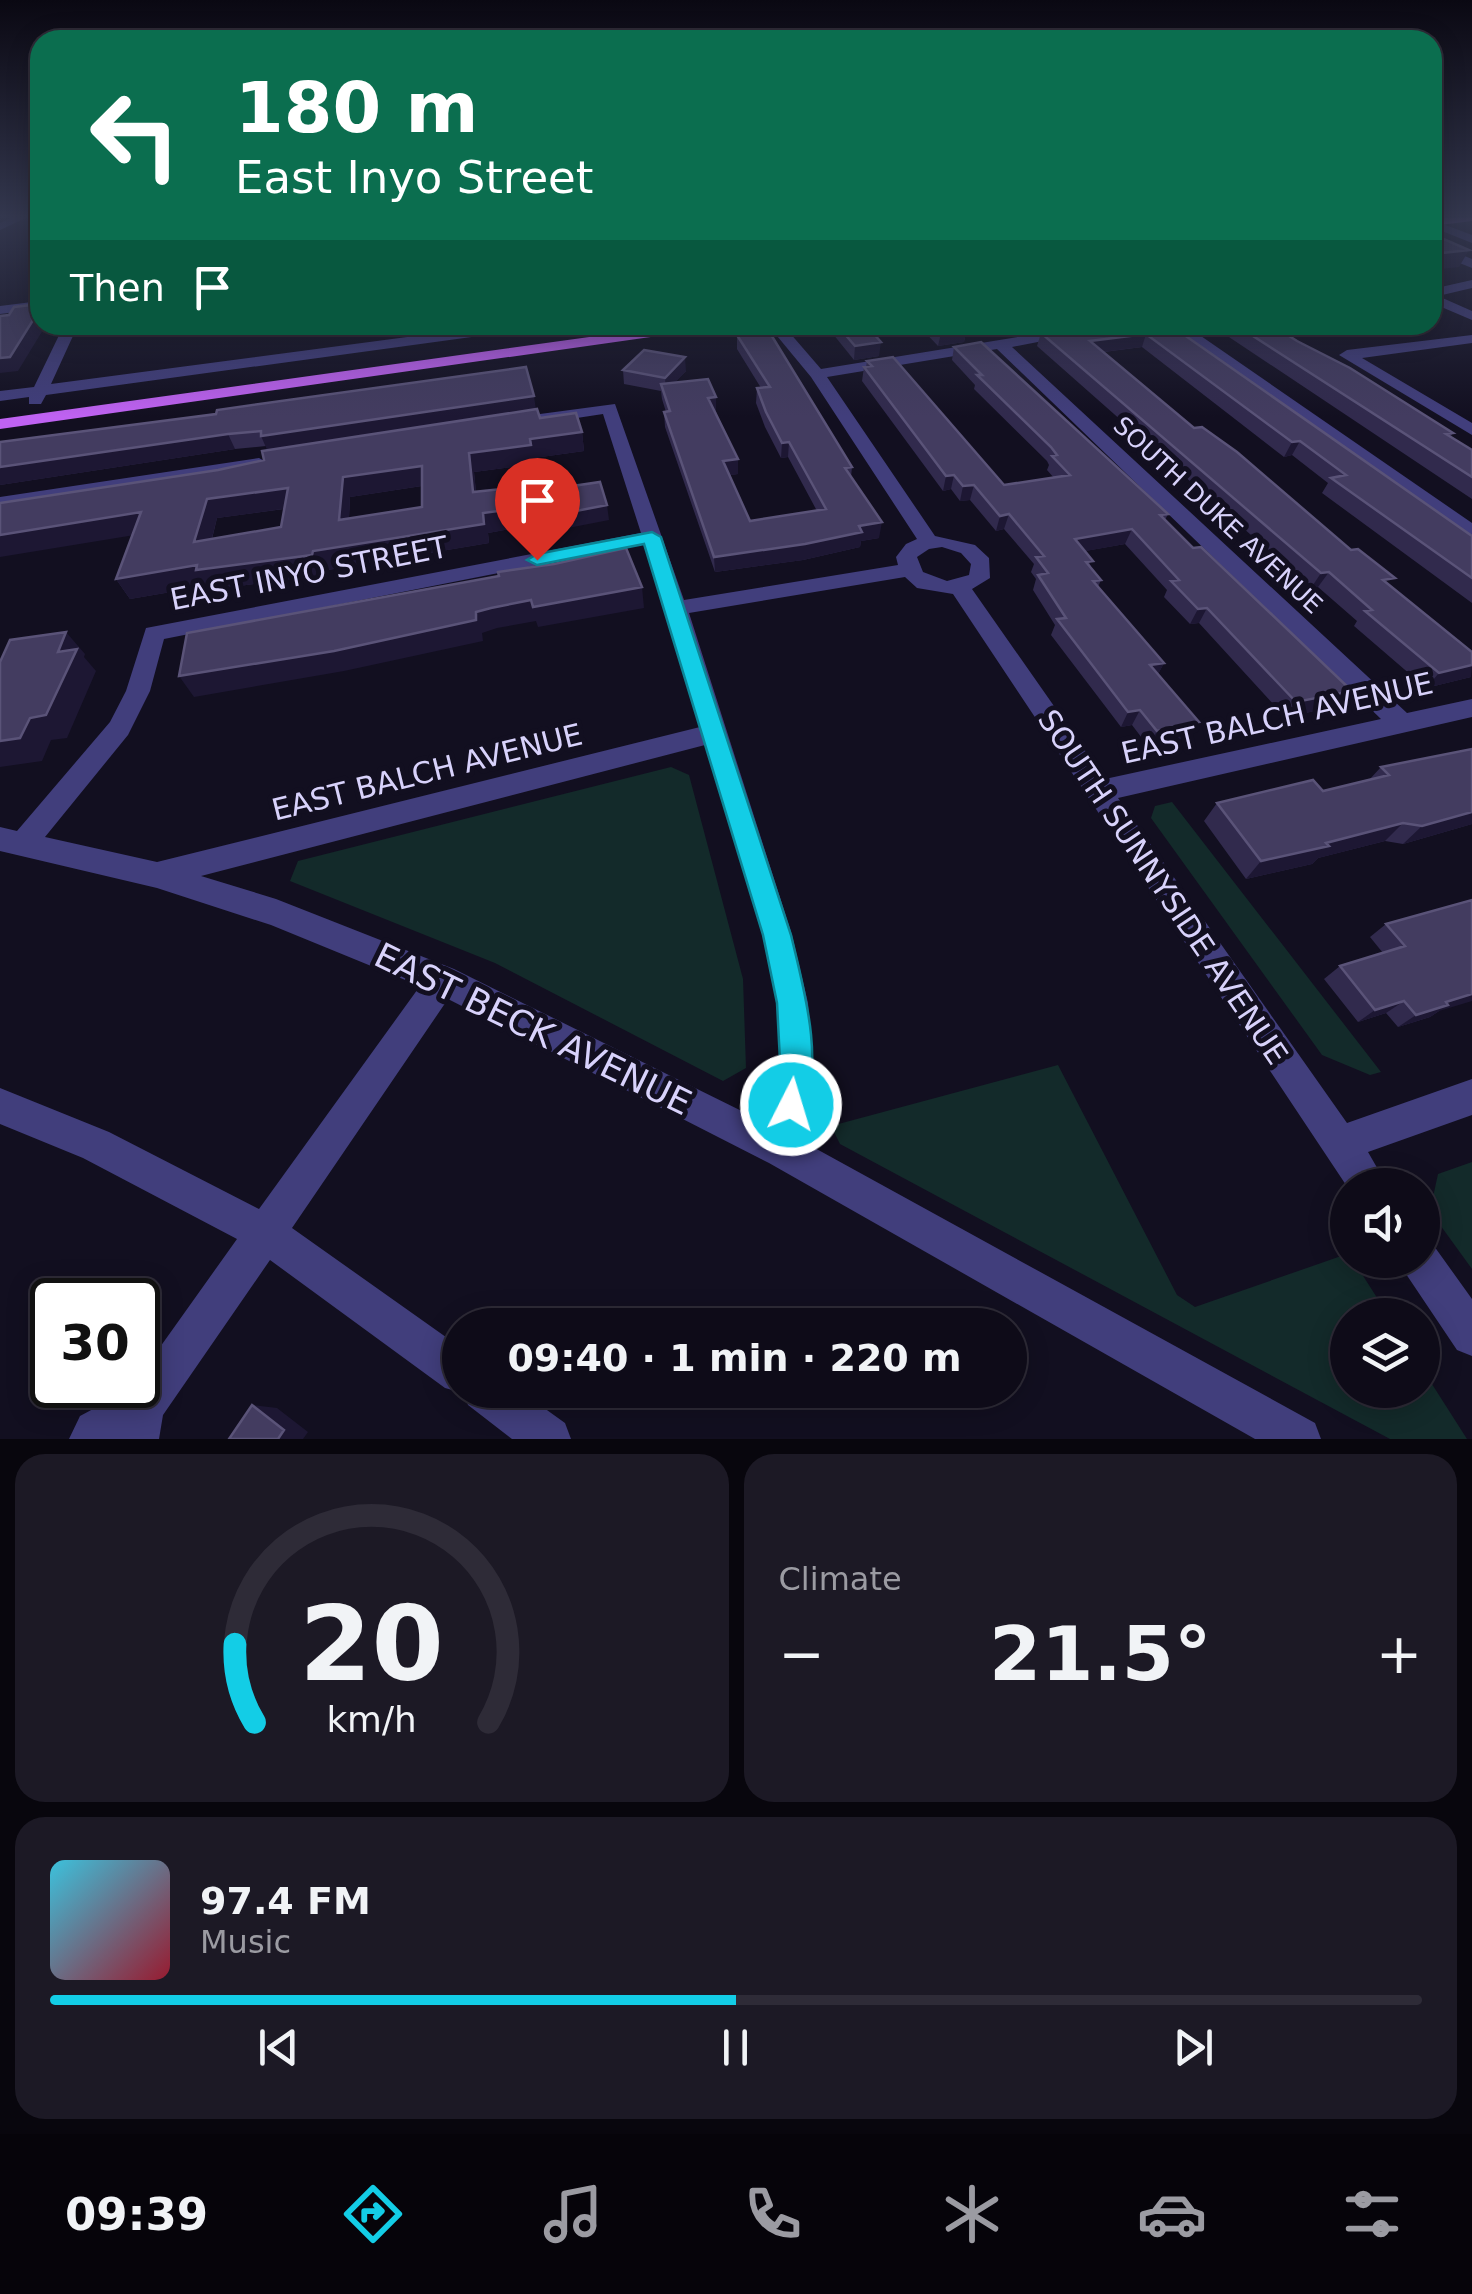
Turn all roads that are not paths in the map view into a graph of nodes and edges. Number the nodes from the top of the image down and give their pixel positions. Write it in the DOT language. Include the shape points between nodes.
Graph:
graph roads {
  1 [pos="1472,284"];
  2 [pos="1452,289"];
  3 [pos="1442,292"];
  4 [pos="1472,297"];
  5 [pos="1442,301"];
  6 [pos="30,306"];
  7 [pos="0,310"];
  8 [pos="1472,316"];
  9 [pos="66,335"];
  10 [pos="462,335"];
  11 [pos="536,335"];
  12 [pos="591,335"];
  13 [pos="633,335"];
  14 [pos="782,335"];
  15 [pos="801,335"];
  16 [pos="1056,335"];
  17 [pos="1190,335"];
  18 [pos="1472,339"];
  19 [pos="1000,344"];
  20 [pos="537,348"];
  21 [pos="801,352"];
  22 [pos="817,374"];
  23 [pos="0,396"];
  24 [pos="36,398"];
  25 [pos="0,410"];
  26 [pos="511,423"];
  27 [pos="0,424"];
  28 [pos="1472,430"];
  29 [pos="275,460"];
  30 [pos="0,503"];
  31 [pos="1472,532"];
  32 [pos="652,537"];
  33 [pos="929,542"];
  34 [pos="910,570"];
  35 [pos="959,587"];
  36 [pos="676,608"];
  37 [pos="1472,708"];
  38 [pos="1401,723"];
  39 [pos="713,732"];
  40 [pos="1096,792"];
  41 [pos="12,841"];
  42 [pos="158,875"];
  43 [pos="444,980"];
  44 [pos="1472,1097"];
  45 [pos="0,1106"];
  46 [pos="1340,1144"];
  47 [pos="782,1150"];
  48 [pos="1356,1168"];
  49 [pos="268,1234"];
  50 [pos="1433,1278"];
  51 [pos="1472,1334"];
  52 [pos="442,1360"];
  53 [pos="507,1408"];
  54 [pos="140,1423"];
  55 [pos="91,1439"];
  56 [pos="549,1439"];
  57 [pos="1298,1439"];
  1 -- 2 [label="street"];
  2 -- 3 [label="street"];
  2 -- 4 [label="street"];
  5 -- 8 [label="street"];
  6 -- 7 [label="street"];
  9 -- 24 [label="street"];
  10 -- 24 [label="street"];
  11 -- 24 [label="main road"];
  12 -- 20 [label="main road"];
  13 -- 20 [label="main road"];
  14 -- 21 [label="street"];
  15 -- 21 [label="street"];
  16 -- 19 [label="street"];
  17 -- 31 [label="street"];
  18 -- 28 [label="street" via="1347,355"];
  19 -- 22 [label="street"];
  19 -- 38 [label="street, SOUTH DUKE AVENUE"];
  20 -- 27 [label="main road"];
  21 -- 22 [label="street"];
  22 -- 33 [label="street"];
  23 -- 24 [label="street"];
  24 -- 25 [label="main road"];
  26 -- 32 [label="street" via="609,408"];
  29 -- 30 [label="street"];
  32 -- 36 [label="street"];
  32 -- 41 [label="street, EAST INYO STREET" via="154,633 119,728 89,770"];
  33 -- 34 [label="street" via="910,550"];
  33 -- 35 [label="street" via="957,544 977,556 979,578"];
  34 -- 35 [label="street" via="935,586"];
  34 -- 36 [label="street"];
  35 -- 40 [label="street, SOUTH SUNNYSIDE AVENUE"];
  36 -- 39 [label="street"];
  37 -- 38 [label="street, EAST BALCH AVENUE"];
  38 -- 40 [label="street, EAST BALCH AVENUE"];
  39 -- 42 [label="street, EAST BALCH AVENUE"];
  39 -- 47 [label="street" via="792,1003 796,1061"];
  40 -- 46 [label="street, SOUTH SUNNYSIDE AVENUE"];
  41 -- 42 [label="street, EAST BECK AVENUE"];
  42 -- 43 [label="street, EAST BECK AVENUE"];
  43 -- 47 [label="street, EAST BECK AVENUE"];
  43 -- 49 [label="street"];
  44 -- 46 [label="street"];
  45 -- 49 [label="street" via="96,1145"];
  46 -- 48 [label="street, SOUTH SUNNYSIDE AVENUE"];
  47 -- 57 [label="street, EAST BECK AVENUE"];
  49 -- 52 [label="street"];
  49 -- 54 [label="street"];
  50 -- 51 [label="street"];
  53 -- 56 [label="street"];
  54 -- 55 [label="street" via="96,1432"];
}
